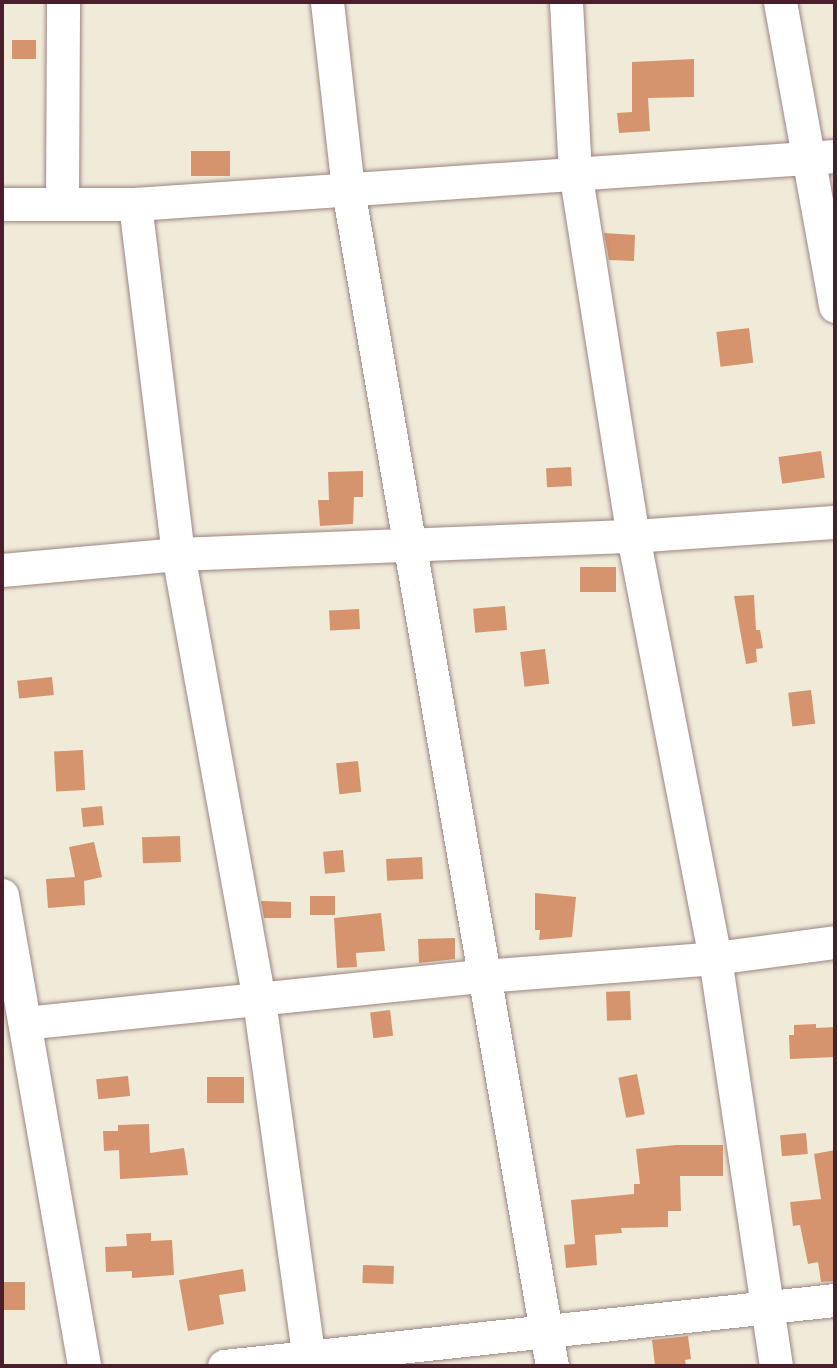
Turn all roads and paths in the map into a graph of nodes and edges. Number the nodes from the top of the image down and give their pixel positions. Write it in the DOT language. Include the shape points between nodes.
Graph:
graph roads {
  1 [pos="63,2"];
  2 [pos="327,2"];
  3 [pos="566,2"];
  4 [pos="780,2"];
  5 [pos="823,156"];
  6 [pos="575,171"];
  7 [pos="348,190"];
  8 [pos="2,204"];
  9 [pos="62,204"];
  10 [pos="135,204"];
  11 [pos="835,306"];
  12 [pos="835,522"];
  13 [pos="633,536"];
  14 [pos="410,543"];
  15 [pos="178,554"];
  16 [pos="2,570"];
  17 [pos="2,895"];
  18 [pos="835,942"];
  19 [pos="715,958"];
  20 [pos="483,976"];
  21 [pos="259,1000"];
  22 [pos="16,1006"];
  23 [pos="835,1300"];
  24 [pos="765,1307"];
  25 [pos="547,1330"];
  26 [pos="309,1362"];
  27 [pos="84,1366"];
  28 [pos="224,1366"];
  29 [pos="552,1366"];
  30 [pos="776,1366"];
  1 -- 9 [label="street"];
  2 -- 7 [label="street"];
  3 -- 6 [label="street"];
  4 -- 5 [label="street"];
  5 -- 6 [label="street"];
  5 -- 11 [label="street"];
  6 -- 7 [label="street"];
  6 -- 13 [label="street"];
  7 -- 10 [label="street"];
  7 -- 14 [label="street"];
  8 -- 9 [label="street"];
  9 -- 10 [label="street"];
  10 -- 15 [label="street"];
  12 -- 13 [label="street"];
  13 -- 14 [label="street"];
  13 -- 19 [label="street"];
  14 -- 15 [label="street"];
  14 -- 20 [label="street"];
  15 -- 16 [label="street"];
  15 -- 21 [label="street"];
  17 -- 22 [label="street"];
  18 -- 19 [label="street"];
  19 -- 20 [label="street"];
  19 -- 24 [label="street"];
  20 -- 21 [label="street"];
  20 -- 25 [label="street"];
  21 -- 22 [label="street"];
  21 -- 26 [label="street"];
  22 -- 27 [label="street"];
  23 -- 24 [label="street"];
  24 -- 25 [label="street"];
  24 -- 30 [label="street"];
  25 -- 26 [label="street"];
  25 -- 29 [label="street"];
  26 -- 28 [label="street"];
}
